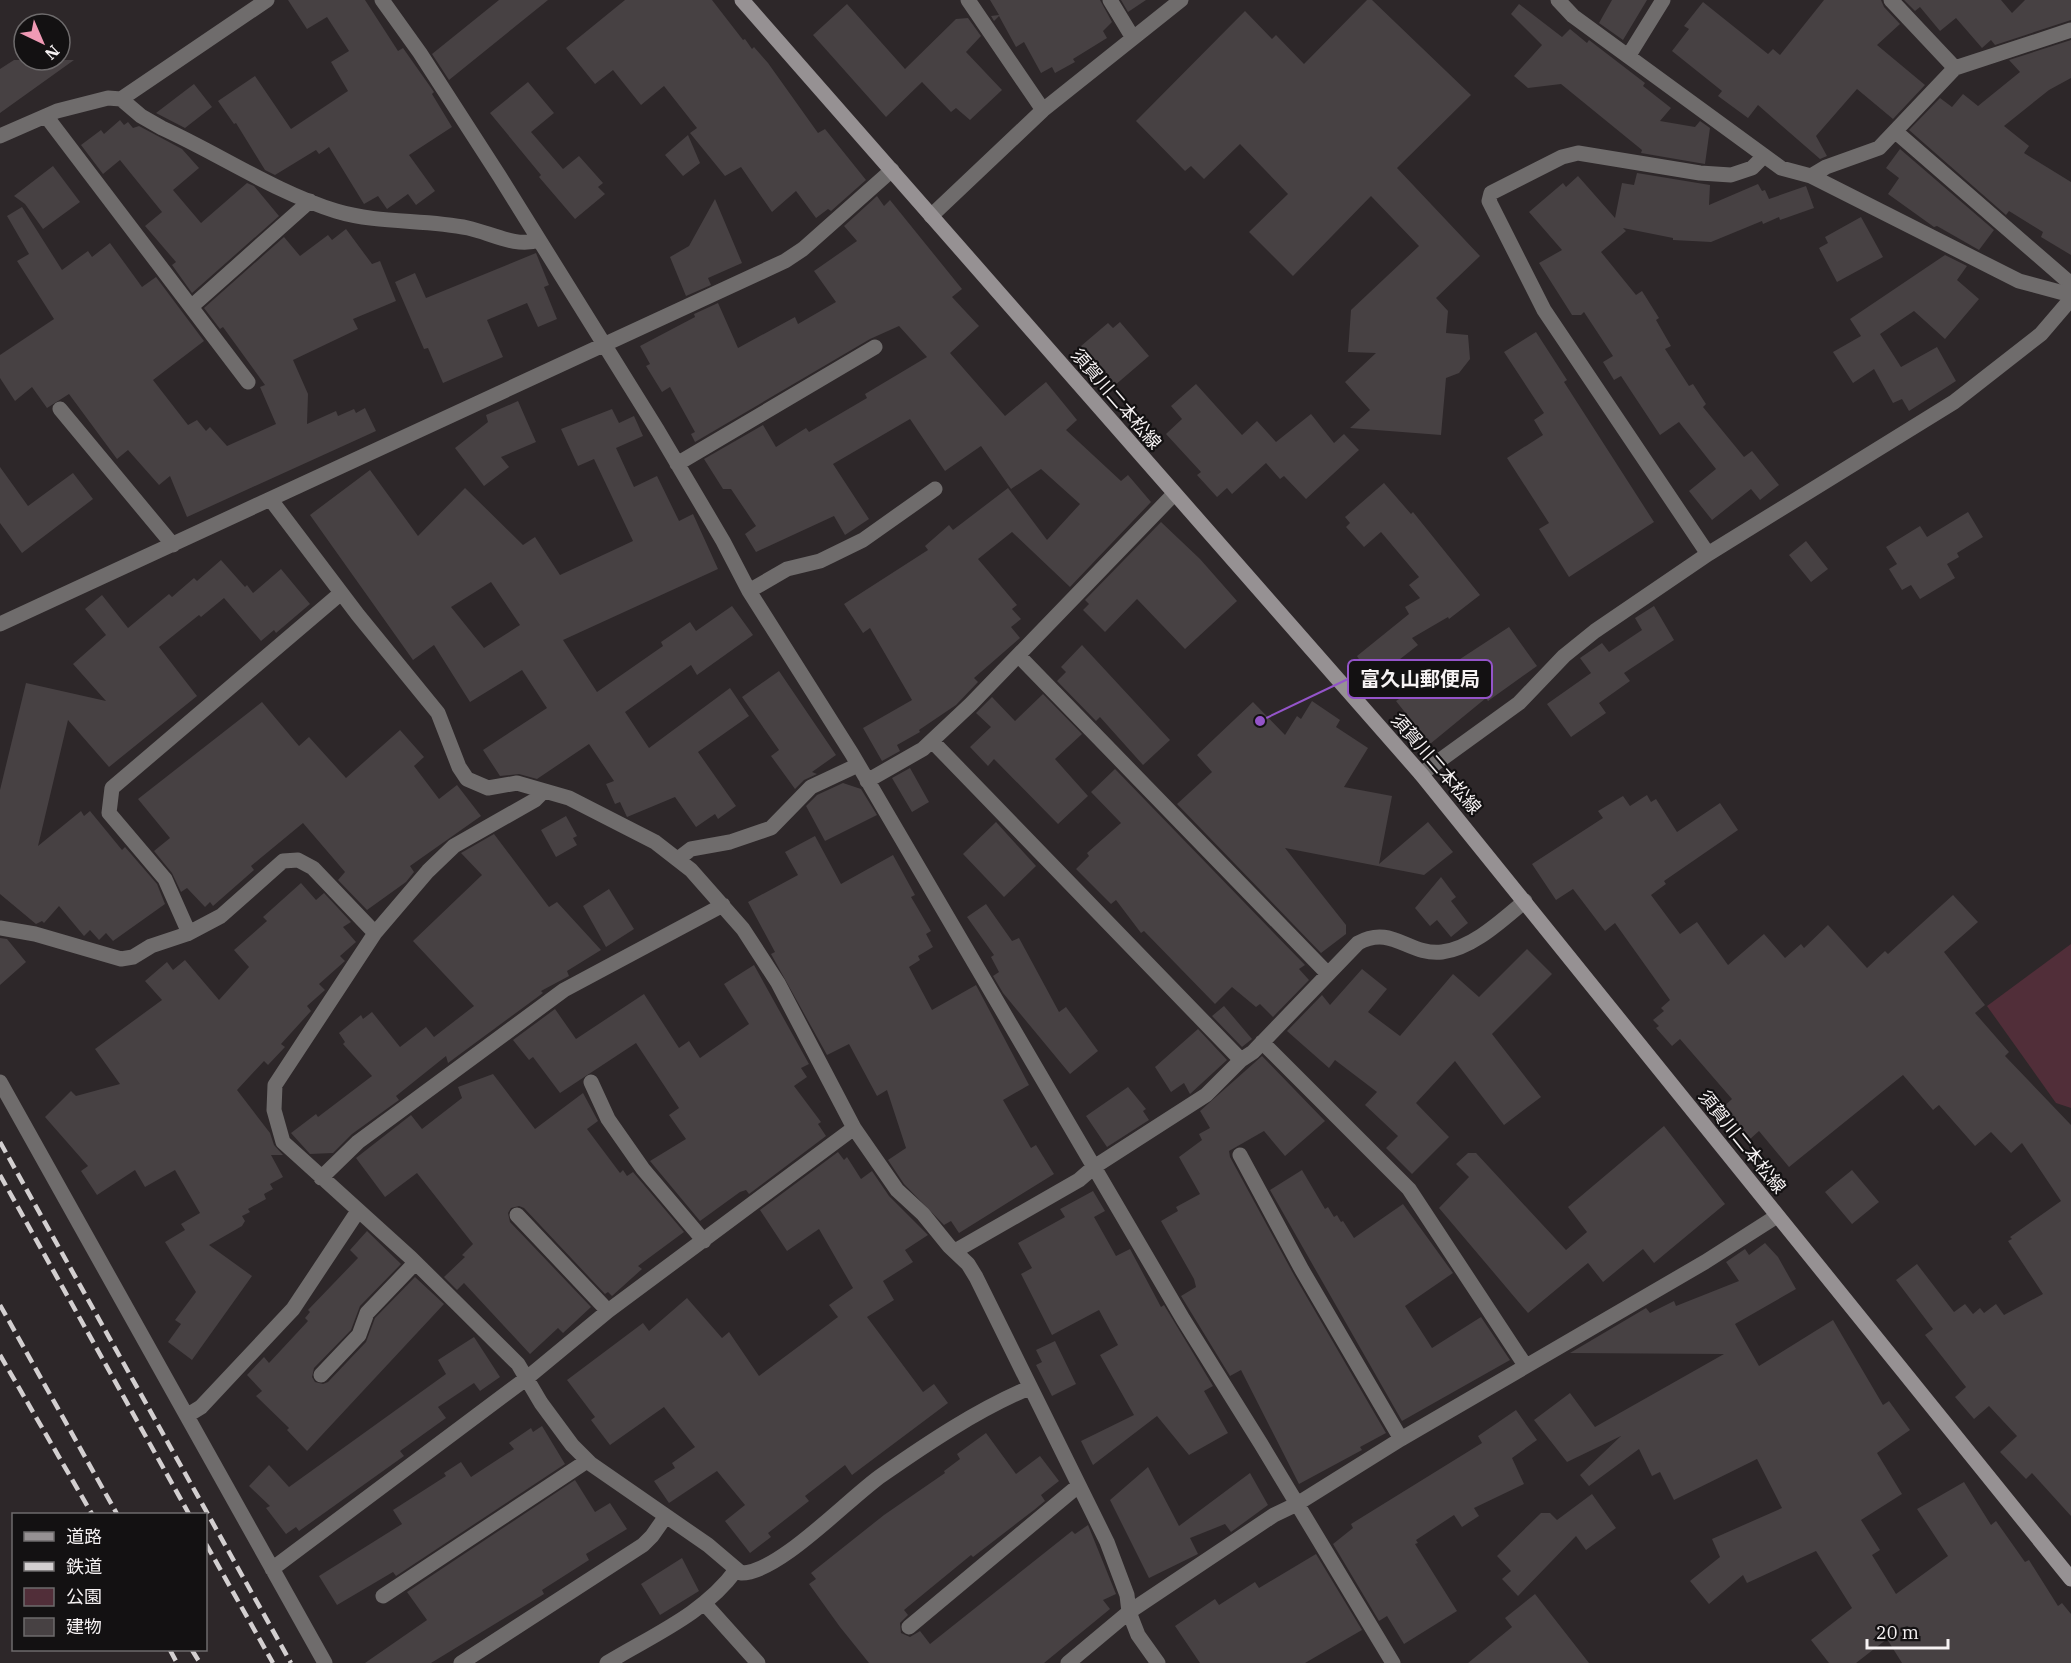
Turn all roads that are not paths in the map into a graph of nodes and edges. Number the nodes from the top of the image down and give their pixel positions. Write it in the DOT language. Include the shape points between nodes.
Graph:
graph roads {
  1 [pos="267,0"];
  2 [pos="382,0"];
  3 [pos="742,0"];
  4 [pos="968,0"];
  5 [pos="1110,0"];
  6 [pos="1181,0"];
  7 [pos="1558,0"];
  8 [pos="1663,0"];
  9 [pos="1891,0"];
  10 [pos="2071,30"];
  11 [pos="1134,38"];
  12 [pos="1629,55"];
  13 [pos="1955,68"];
  14 [pos="121,99"];
  15 [pos="1043,110"];
  16 [pos="46,116"];
  17 [pos="1896,132"];
  18 [pos="0,136"];
  19 [pos="1764,156"];
  20 [pos="892,170"];
  21 [pos="1811,176"];
  22 [pos="310,201"];
  23 [pos="931,216"];
  24 [pos="539,240"];
  25 [pos="2071,284"];
  26 [pos="2071,297"];
  27 [pos="192,307"];
  28 [pos="602,345"];
  29 [pos="875,347"];
  30 [pos="248,382"];
  31 [pos="60,409"];
  32 [pos="676,464"];
  33 [pos="935,489"];
  34 [pos="1174,494"];
  35 [pos="271,500"];
  36 [pos="173,545"];
  37 [pos="1708,554"];
  38 [pos="749,591"];
  39 [pos="341,593"];
  40 [pos="0,624"];
  41 [pos="1019,656"];
  42 [pos="932,741"];
  43 [pos="858,765"];
  44 [pos="1421,774"];
  45 [pos="867,781"];
  46 [pos="543,792"];
  47 [pos="678,858"];
  48 [pos="1525,901"];
  49 [pos="723,905"];
  50 [pos="0,928"];
  51 [pos="189,933"];
  52 [pos="375,933"];
  53 [pos="1328,974"];
  54 [pos="1262,1042"];
  55 [pos="1241,1060"];
  56 [pos="0,1082"];
  57 [pos="591,1082"];
  58 [pos="854,1128"];
  59 [pos="1240,1155"];
  60 [pos="1094,1167"];
  61 [pos="321,1178"];
  62 [pos="358,1211"];
  63 [pos="517,1215"];
  64 [pos="1777,1216"];
  65 [pos="704,1241"];
  66 [pos="955,1251"];
  67 [pos="416,1263"];
  68 [pos="608,1311"];
  69 [pos="1525,1365"];
  70 [pos="321,1375"];
  71 [pos="526,1378"];
  72 [pos="1029,1388"];
  73 [pos="188,1415"];
  74 [pos="1401,1439"];
  75 [pos="587,1461"];
  76 [pos="1078,1486"];
  77 [pos="1297,1504"];
  78 [pos="666,1516"];
  79 [pos="272,1569"];
  80 [pos="736,1570"];
  81 [pos="2071,1579"];
  82 [pos="383,1596"];
  83 [pos="705,1604"];
  84 [pos="1129,1612"];
  85 [pos="909,1627"];
  86 [pos="325,1663"];
  87 [pos="461,1663"];
  88 [pos="607,1663"];
  89 [pos="758,1663"];
  90 [pos="1068,1663"];
  91 [pos="1158,1663"];
  92 [pos="1393,1663"];
  1 -- 14 [label="street"];
  2 -- 24 [label="street"];
  3 -- 20 [label="main road, 須賀川二本松線"];
  4 -- 15 [label="street"];
  5 -- 11 [label="street"];
  6 -- 11 [label="street"];
  7 -- 12 [label="street" via="1573,16"];
  8 -- 12 [label="street"];
  9 -- 13 [label="street"];
  10 -- 13 [label="street"];
  11 -- 15 [label="street"];
  12 -- 19 [label="street"];
  13 -- 17 [label="street"];
  14 -- 16 [label="street" via="108,98"];
  14 -- 22 [label="street" via="162,128"];
  15 -- 23 [label="street"];
  16 -- 18 [label="street"];
  16 -- 27 [label="street"];
  17 -- 21 [label="street" via="1879,148"];
  17 -- 25 [label="street"];
  19 -- 21 [label="street" via="1781,168"];
  19 -- 37 [label="street" via="1752,168 1731,175 1578,153 1562,157 1491,193 1489,201 1544,310"];
  20 -- 23 [label="main road, 須賀川二本松線"];
  20 -- 28 [label="street" via="785,261"];
  21 -- 26 [label="street" via="2019,281"];
  22 -- 24 [label="street" via="358,217 469,229 525,243"];
  22 -- 27 [label="street"];
  23 -- 34 [label="main road, 須賀川二本松線"];
  24 -- 28 [label="street"];
  26 -- 37 [label="street" via="2041,334 1954,402"];
  27 -- 30 [label="street"];
  28 -- 32 [label="street"];
  28 -- 35 [label="street"];
  29 -- 32 [label="street"];
  31 -- 36 [label="street"];
  32 -- 38 [label="street"];
  33 -- 38 [label="street" via="863,540 820,561 787,569"];
  34 -- 41 [label="street"];
  34 -- 44 [label="main road, 須賀川二本松線"];
  35 -- 36 [label="street"];
  35 -- 39 [label="street"];
  36 -- 40 [label="street"];
  37 -- 44 [label="street" via="1578,644 1519,703"];
  38 -- 43 [label="street"];
  39 -- 46 [label="street" via="438,713 467,779 488,788 517,783"];
  39 -- 51 [label="street" via="112,788 109,813 165,879"];
  41 -- 42 [label="street"];
  41 -- 53 [label="street"];
  42 -- 45 [label="street" via="903,763"];
  42 -- 55 [label="street"];
  43 -- 45 [label="street"];
  43 -- 47 [label="street" via="811,786 771,828 692,849"];
  44 -- 48 [label="main road, 須賀川二本松線"];
  45 -- 60 [label="street"];
  46 -- 47 [label="street" via="582,805"];
  46 -- 52 [label="street" via="454,846"];
  47 -- 49 [label="street"];
  48 -- 53 [label="street" via="1472,940 1441,952 1424,951 1385,936 1365,939 1350,949"];
  48 -- 64 [label="main road, 須賀川二本松線"];
  49 -- 58 [label="street" via="778,983"];
  49 -- 61 [label="street" via="564,990 358,1142"];
  50 -- 51 [label="street" via="121,959"];
  51 -- 52 [label="street" via="221,916 283,861 298,860 313,868"];
  52 -- 61 [label="street" via="275,1085 274,1110 283,1142"];
  53 -- 54 [label="street"];
  54 -- 55 [label="street"];
  54 -- 69 [label="street" via="1409,1189"];
  55 -- 60 [label="street" via="1206,1095"];
  56 -- 73 [label="street"];
  57 -- 65 [label="street" via="625,1144"];
  58 -- 65 [label="street"];
  58 -- 66 [label="street" via="897,1190"];
  59 -- 74 [label="street"];
  60 -- 66 [label="street" via="1079,1180"];
  60 -- 77 [label="street" via="1182,1319"];
  61 -- 62 [label="street"];
  62 -- 67 [label="street"];
  62 -- 73 [label="street" via="292,1309 201,1407"];
  63 -- 68 [label="street"];
  64 -- 69 [label="street"];
  64 -- 81 [label="main road, 須賀川二本松線"];
  65 -- 68 [label="street"];
  66 -- 72 [label="street" via="976,1277"];
  67 -- 70 [label="street" via="367,1313 359,1335"];
  67 -- 71 [label="street" via="518,1364"];
  68 -- 71 [label="street"];
  69 -- 74 [label="street"];
  71 -- 75 [label="street"];
  71 -- 79 [label="street"];
  72 -- 76 [label="street"];
  72 -- 80 [label="street" via="999,1401 881,1476 775,1561 750,1574"];
  73 -- 79 [label="street"];
  74 -- 77 [label="street"];
  75 -- 78 [label="street"];
  75 -- 82 [label="street"];
  76 -- 84 [label="street" via="1107,1542 1127,1595"];
  76 -- 85 [label="street"];
  77 -- 84 [label="street" via="1274,1515"];
  77 -- 92 [label="street"];
  78 -- 80 [label="street"];
  78 -- 87 [label="street" via="643,1545"];
  79 -- 86 [label="street"];
  80 -- 83 [label="street"];
  83 -- 88 [label="street"];
  83 -- 89 [label="street"];
  84 -- 90 [label="street"];
  84 -- 91 [label="street" via="1138,1635"];
}
